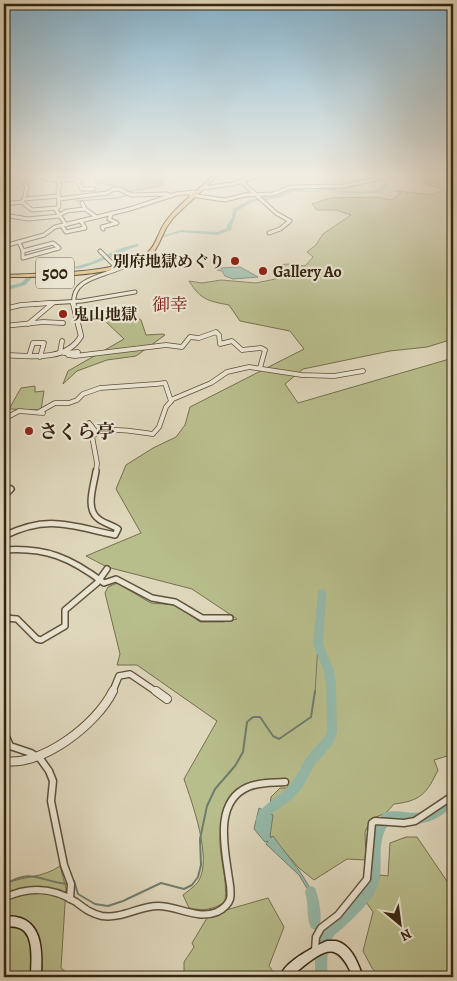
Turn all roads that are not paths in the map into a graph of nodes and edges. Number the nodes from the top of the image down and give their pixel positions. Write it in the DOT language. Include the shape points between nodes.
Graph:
graph roads {
  1 [pos="81,221"];
  2 [pos="62,222"];
  3 [pos="78,222"];
  4 [pos="115,222"];
  5 [pos="165,222"];
  6 [pos="168,222"];
  7 [pos="289,222"];
  8 [pos="64,225"];
  9 [pos="103,229"];
  10 [pos="277,230"];
  11 [pos="269,233"];
  12 [pos="279,235"];
  13 [pos="19,242"];
  14 [pos="4,246"];
  15 [pos="22,251"];
  16 [pos="100,251"];
  17 [pos="116,268"];
  18 [pos="4,275"];
  19 [pos="135,292"];
  20 [pos="72,302"];
  21 [pos="52,303"];
  22 [pos="4,309"];
  23 [pos="64,323"];
  24 [pos="28,324"];
  25 [pos="4,326"];
  26 [pos="62,341"];
  27 [pos="60,353"];
  28 [pos="4,356"];
  29 [pos="29,356"];
  30 [pos="40,356"];
  31 [pos="47,356"];
  32 [pos="260,368"];
  33 [pos="363,371"];
  34 [pos="171,401"];
  35 [pos="51,406"];
  36 [pos="39,412"];
  37 [pos="4,419"];
  38 [pos="89,423"];
  39 [pos="4,432"];
  40 [pos="97,433"];
  41 [pos="6,460"];
  42 [pos="12,490"];
  43 [pos="4,496"];
  44 [pos="4,536"];
  45 [pos="4,550"];
  46 [pos="107,569"];
  47 [pos="100,580"];
  48 [pos="230,618"];
  49 [pos="6,619"];
  50 [pos="4,624"];
  51 [pos="167,699"];
  52 [pos="4,732"];
  53 [pos="39,757"];
  54 [pos="4,761"];
  55 [pos="285,782"];
  56 [pos="453,798"];
  57 [pos="4,898"];
  58 [pos="70,899"];
  59 [pos="4,922"];
  60 [pos="315,950"];
  61 [pos="288,973"];
  62 [pos="36,977"];
  63 [pos="358,977"];
  1 -- 8 [label="street" via="85,228 73,231 66,232"];
  2 -- 8 [label="street"];
  3 -- 8 [label="street"];
  4 -- 9 [label="street"];
  5 -- 17 [label="highway, 500" via="148,251"];
  6 -- 17 [label="highway, 500" via="153,250 135,262"];
  7 -- 10 [label="street"];
  8 -- 13 [label="street"];
  10 -- 11 [label="street"];
  10 -- 12 [label="street"];
  13 -- 14 [label="street"];
  13 -- 15 [label="street"];
  15 -- 15 [label="street" via="23,258 59,248 53,243"];
  16 -- 17 [label="street"];
  17 -- 18 [label="highway, 500"];
  17 -- 20 [label="street" via="77,286 72,293"];
  19 -- 20 [label="street"];
  20 -- 21 [label="street"];
  20 -- 27 [label="street" via="80,340"];
  21 -- 22 [label="street"];
  21 -- 24 [label="street"];
  23 -- 24 [label="street"];
  24 -- 25 [label="street"];
  26 -- 27 [label="street"];
  27 -- 31 [label="street"];
  28 -- 29 [label="street"];
  29 -- 30 [label="street"];
  29 -- 30 [label="street" via="33,343 44,343"];
  30 -- 31 [label="street"];
  31 -- 32 [label="street" via="70,351 78,352 68,355 75,356 166,345 182,347 190,337 199,338 216,332 220,344 232,341 242,350 265,350"];
  32 -- 33 [label="street" via="318,376"];
  32 -- 34 [label="street" via="246,367 227,372"];
  34 -- 35 [label="street" via="165,383 161,382 100,388 69,403"];
  34 -- 40 [label="street" via="153,434 109,430"];
  35 -- 36 [label="street"];
  35 -- 37 [label="street" via="43,413 19,412"];
  38 -- 40 [label="street"];
  39 -- 41 [label="street"];
  40 -- 44 [label="street" via="91,438 97,464 91,497 92,512 105,524 116,526 115,535 48,522 17,529"];
  42 -- 43 [label="street"];
  45 -- 47 [label="street" via="46,550 87,569"];
  46 -- 47 [label="street"];
  47 -- 48 [label="street" via="104,583 116,579 152,598 175,602 202,618"];
  47 -- 49 [label="street" via="65,610 65,626 41,640 17,619"];
  49 -- 50 [label="street"];
  51 -- 53 [label="street" via="130,674 123,674 98,714"];
  52 -- 53 [label="street" via="10,746 33,752"];
  53 -- 54 [label="street"];
  53 -- 58 [label="street" via="53,781 51,801 71,884"];
  55 -- 58 [label="street" via="252,786 237,793 230,802 224,836 231,895 229,903 218,911 204,915 154,906 108,916 94,914"];
  56 -- 60 [label="street" via="448,798 415,821 372,823 367,879 338,915 321,928"];
  57 -- 58 [label="street" via="38,888"];
  59 -- 62 [label="main road" via="20,922 30,930 36,945"];
  60 -- 61 [label="main road"];
  60 -- 63 [label="main road" via="323,946 345,952"];
}
